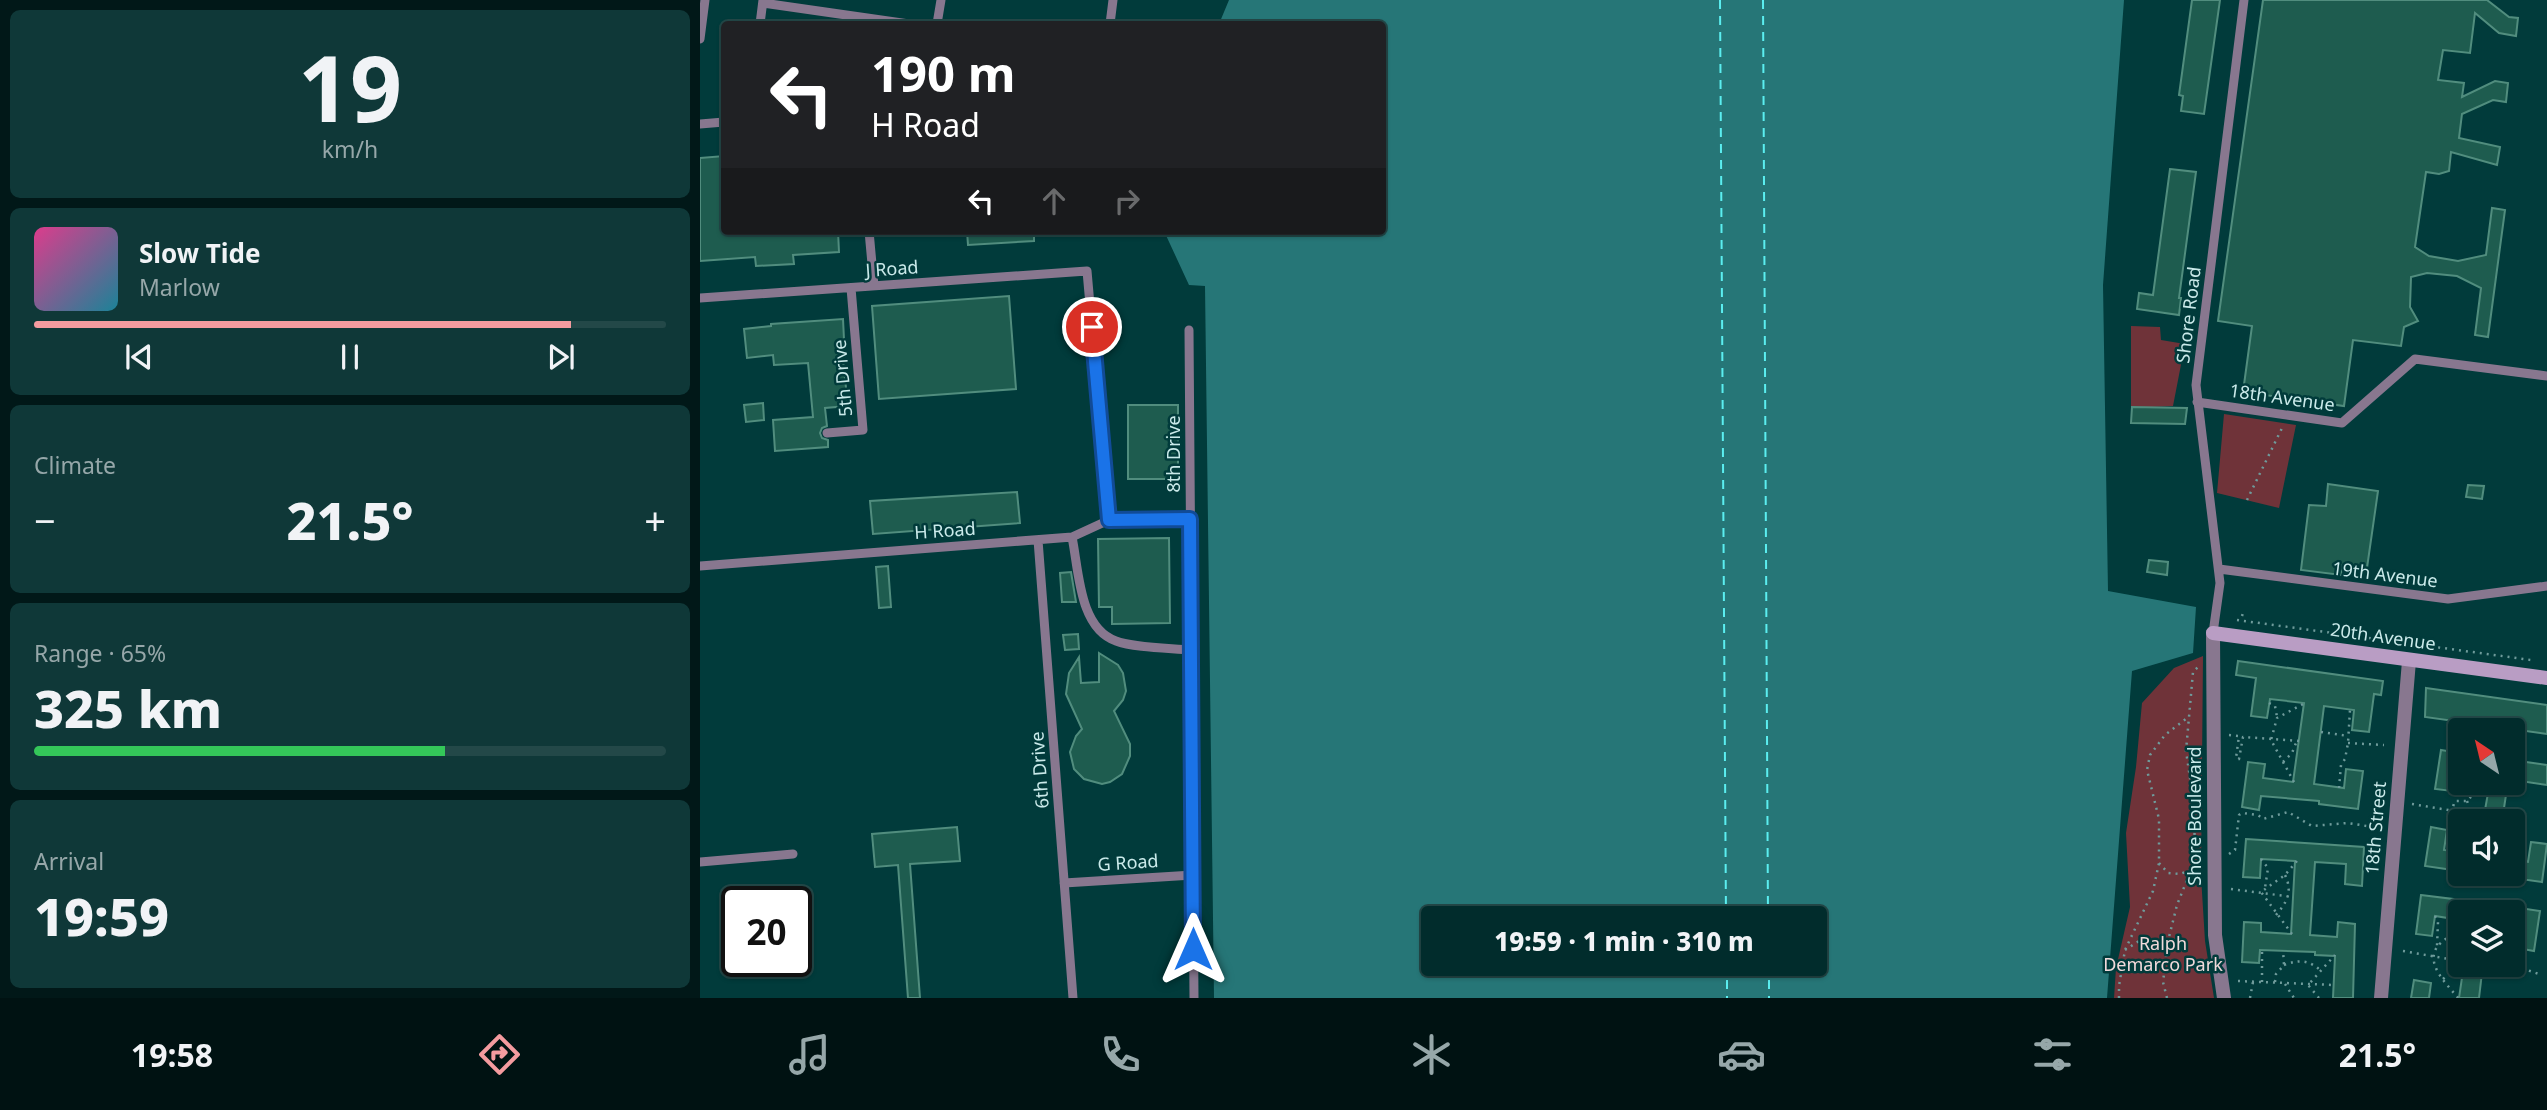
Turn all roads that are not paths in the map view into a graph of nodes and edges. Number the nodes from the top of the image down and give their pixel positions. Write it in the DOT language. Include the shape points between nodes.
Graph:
graph roads {
  1 [pos="705,0"];
  2 [pos="941,0"];
  3 [pos="1113,0"];
  4 [pos="2244,0"];
  5 [pos="763,2"];
  6 [pos="760,21"];
  7 [pos="889,21"];
  8 [pos="938,21"];
  9 [pos="1110,21"];
  10 [pos="700,39"];
  11 [pos="721,122"];
  12 [pos="700,124"];
  13 [pos="869,235"];
  14 [pos="874,286"];
  15 [pos="851,288"];
  16 [pos="700,298"];
  17 [pos="1189,330"];
  18 [pos="2547,376"];
  19 [pos="2197,402"];
  20 [pos="827,433"];
  21 [pos="1190,519"];
  22 [pos="1109,520"];
  23 [pos="1072,537"];
  24 [pos="1038,540"];
  25 [pos="700,566"];
  26 [pos="2219,569"];
  27 [pos="2547,586"];
  28 [pos="2213,633"];
  29 [pos="1191,650"];
  30 [pos="2409,660"];
  31 [pos="2547,678"];
  32 [pos="793,854"];
  33 [pos="700,862"];
  34 [pos="1193,875"];
  35 [pos="1064,883"];
  36 [pos="1073,998"];
  37 [pos="1194,998"];
  38 [pos="2224,998"];
  39 [pos="2381,998"];
  1 -- 10 [label="lane"];
  2 -- 8 [label="lane"];
  3 -- 9 [label="lane"];
  4 -- 19 [label="lane, Shore Road"];
  5 -- 6 [label="lane"];
  5 -- 7 [label="lane"];
  11 -- 12 [label="lane"];
  13 -- 14 [label="lane"];
  14 -- 15 [label="lane, J Road"];
  14 -- 22 [label="lane, J Road" via="1087,271"];
  15 -- 16 [label="lane, J Road"];
  15 -- 20 [label="lane, 5th Drive" via="863,430"];
  17 -- 21 [label="lane, 8th Drive"];
  18 -- 19 [label="lane, 18th Avenue" via="2415,359 2342,423"];
  19 -- 26 [label="lane, Shore Road"];
  21 -- 22 [label="lane, H Road"];
  21 -- 29 [label="lane, 8th Drive"];
  22 -- 23 [label="lane, H Road"];
  23 -- 24 [label="lane, H Road"];
  23 -- 29 [label="lane" via="1086,608 1101,634 1118,642"];
  24 -- 25 [label="lane, H Road"];
  24 -- 35 [label="lane, 6th Drive"];
  26 -- 27 [label="lane, 19th Avenue" via="2448,599"];
  26 -- 28 [label="lane, Shore Road"];
  28 -- 30 [label="street, 20th Avenue"];
  28 -- 38 [label="street, Shore Boulevard" via="2215,935"];
  29 -- 34 [label="lane, 8th Drive"];
  30 -- 31 [label="street, 20th Avenue"];
  30 -- 39 [label="street, 18th Street"];
  32 -- 33 [label="lane"];
  34 -- 35 [label="lane, G Road"];
  34 -- 37 [label="lane, 8th Drive"];
  35 -- 36 [label="lane, 6th Drive"];
}
